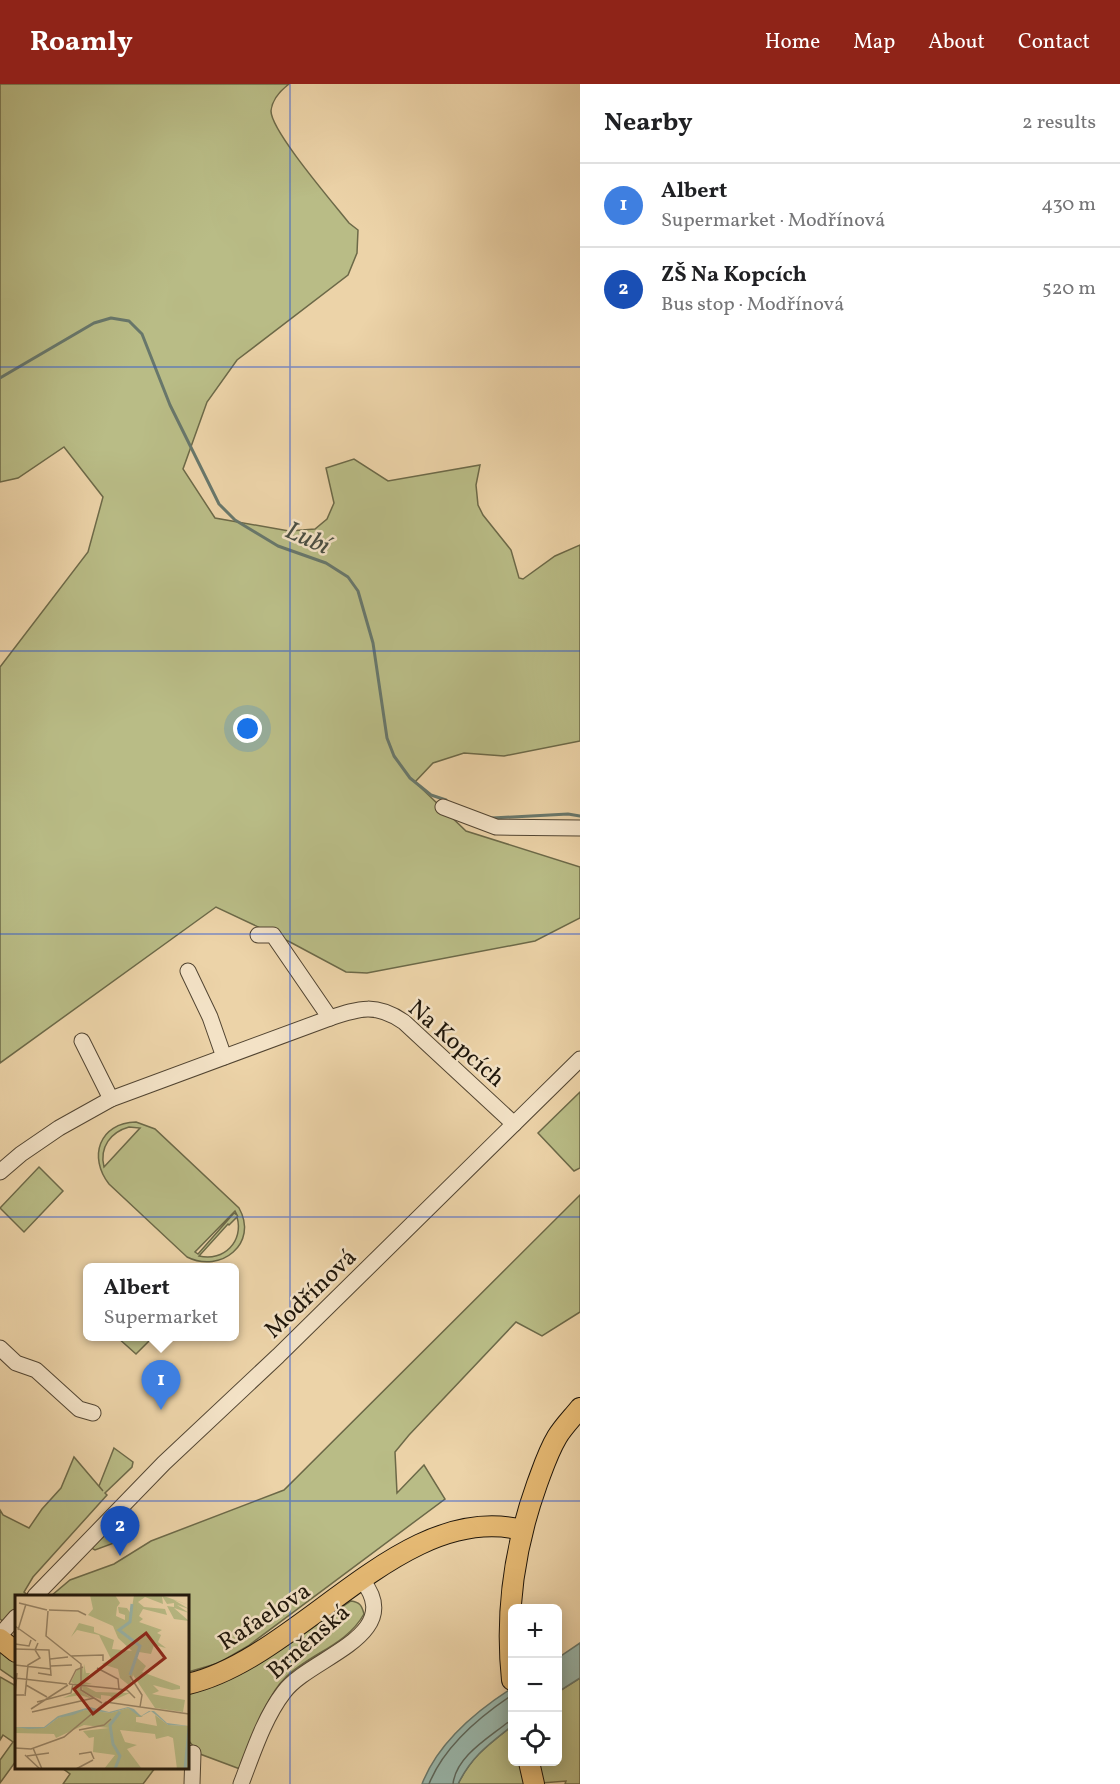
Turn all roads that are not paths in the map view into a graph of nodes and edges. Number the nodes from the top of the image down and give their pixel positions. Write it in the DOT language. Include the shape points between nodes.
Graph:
graph roads {
  1 [pos="443,807"];
  2 [pos="580,828"];
  3 [pos="258,935"];
  4 [pos="188,971"];
  5 [pos="330,1018"];
  6 [pos="82,1041"];
  7 [pos="224,1057"];
  8 [pos="580,1059"];
  9 [pos="111,1099"];
  10 [pos="514,1124"];
  11 [pos="0,1172"];
  12 [pos="0,1348"];
  13 [pos="580,1408"];
  14 [pos="93,1413"];
  15 [pos="513,1529"];
  16 [pos="362,1580"];
  17 [pos="36,1595"];
  18 [pos="15,1618"];
  19 [pos="0,1635"];
  20 [pos="0,1639"];
  21 [pos="15,1651"];
  22 [pos="510,1658"];
  23 [pos="189,1684"];
  24 [pos="193,1753"];
  25 [pos="530,1766"];
  26 [pos="192,1784"];
  27 [pos="241,1784"];
  28 [pos="534,1784"];
  1 -- 2 [label="street" via="496,827"];
  3 -- 5 [label="street" via="273,936"];
  4 -- 7 [label="street"];
  5 -- 7 [label="street, Na Kopcích"];
  5 -- 10 [label="street, Na Kopcích" via="357,1009 383,1010 393,1015"];
  6 -- 9 [label="street"];
  7 -- 9 [label="street, Na Kopcích"];
  8 -- 10 [label="street, Modřínová"];
  9 -- 11 [label="street, Na Kopcích" via="60,1128"];
  10 -- 17 [label="street, Modřínová" via="164,1462"];
  12 -- 14 [label="street" via="16,1362 36,1370 79,1409"];
  13 -- 15 [label="main road" via="558,1436"];
  15 -- 16 [label="main road, Brněnská" via="468,1529 430,1540"];
  15 -- 22 [label="main road"];
  16 -- 23 [label="main road, Rafaelova" via="244,1662"];
  16 -- 27 [label="street, Brněnská" via="374,1599 371,1622 359,1637 309,1669 285,1691 266,1724"];
  18 -- 19 [label="street"];
  20 -- 21 [label="main road"];
  24 -- 26 [label="street"];
  25 -- 28 [label="main road"];
}
